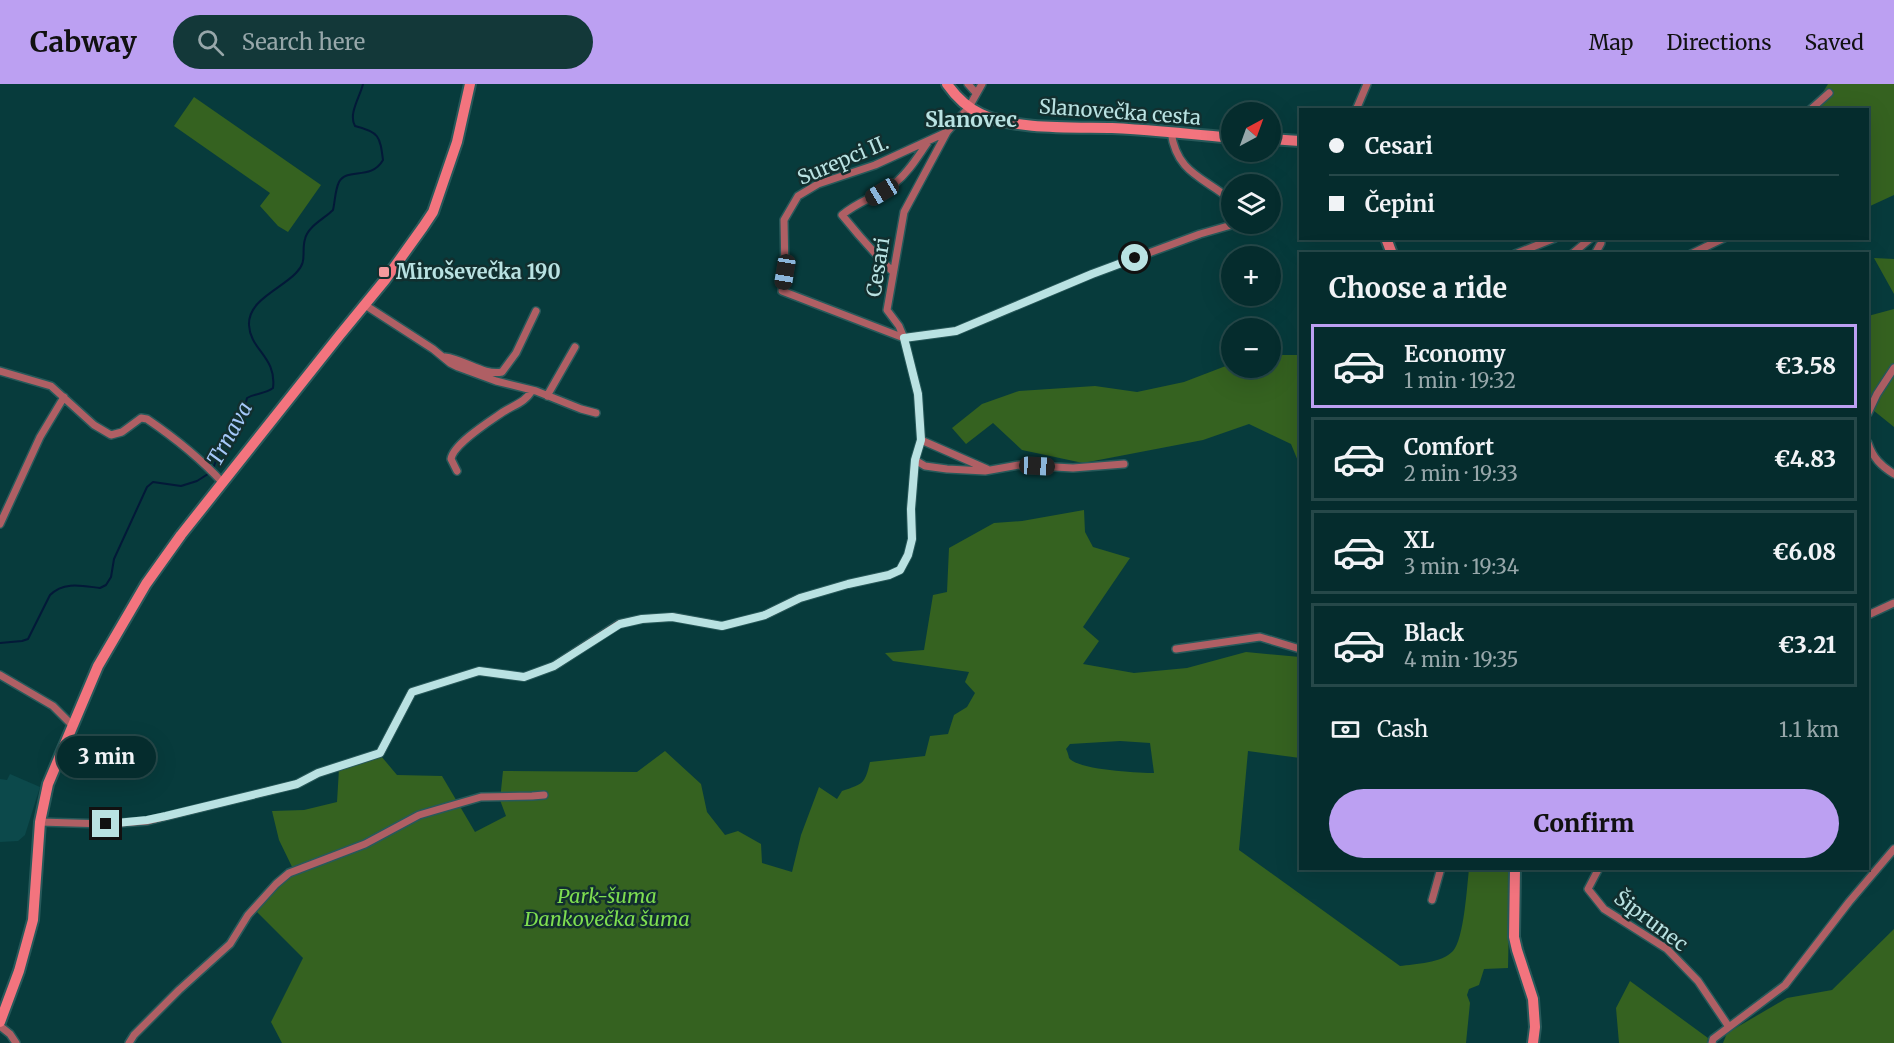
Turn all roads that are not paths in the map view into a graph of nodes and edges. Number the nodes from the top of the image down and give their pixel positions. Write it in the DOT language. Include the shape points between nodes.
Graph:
graph roads {
  1 [pos="470,84"];
  2 [pos="947,84"];
  3 [pos="968,84"];
  4 [pos="982,84"];
  5 [pos="1367,84"];
  6 [pos="976,93"];
  7 [pos="1829,93"];
  8 [pos="969,107"];
  9 [pos="1357,108"];
  10 [pos="1812,108"];
  11 [pos="947,132"];
  12 [pos="1171,132"];
  13 [pos="1221,137"];
  14 [pos="929,140"];
  15 [pos="1281,140"];
  16 [pos="1299,141"];
  17 [pos="1221,192"];
  18 [pos="1221,228"];
  19 [pos="1550,240"];
  20 [pos="1589,240"];
  21 [pos="1720,240"];
  22 [pos="1520,252"];
  23 [pos="1574,252"];
  24 [pos="1695,252"];
  25 [pos="893,272"];
  26 [pos="365,305"];
  27 [pos="536,311"];
  28 [pos="904,338"];
  29 [pos="575,347"];
  30 [pos="445,357"];
  31 [pos="1894,368"];
  32 [pos="0,371"];
  33 [pos="532,390"];
  34 [pos="64,396"];
  35 [pos="547,396"];
  36 [pos="1869,411"];
  37 [pos="596,413"];
  38 [pos="921,440"];
  39 [pos="1869,447"];
  40 [pos="915,460"];
  41 [pos="1124,464"];
  42 [pos="989,470"];
  43 [pos="457,471"];
  44 [pos="1894,474"];
  45 [pos="223,483"];
  46 [pos="0,524"];
  47 [pos="1894,603"];
  48 [pos="1869,615"];
  49 [pos="1176,649"];
  50 [pos="1299,649"];
  51 [pos="0,675"];
  52 [pos="72,725"];
  53 [pos="544,795"];
  54 [pos="40,822"];
  55 [pos="1894,849"];
  56 [pos="1440,870"];
  57 [pos="1515,870"];
  58 [pos="1598,870"];
  59 [pos="1432,900"];
  60 [pos="0,1024"];
  61 [pos="1729,1027"];
  62 [pos="16,1043"];
  63 [pos="129,1043"];
  64 [pos="1533,1043"];
  65 [pos="1712,1043"];
  1 -- 26 [label="main road" via="457,142 433,212"];
  2 -- 8 [label="main road, Slanovečka cesta"];
  3 -- 6 [label="street"];
  4 -- 6 [label="street, Cesari"];
  5 -- 9 [label="street"];
  6 -- 8 [label="street, Cesari"];
  7 -- 10 [label="street"];
  8 -- 11 [label="street, Cesari"];
  8 -- 12 [label="main road, Slanovečka cesta" via="1009,122 1055,128"];
  11 -- 14 [label="street, Surepci II."];
  11 -- 25 [label="street, Cesari" via="904,212"];
  12 -- 13 [label="main road, Slanovečka cesta"];
  12 -- 17 [label="street" via="1173,147 1183,166"];
  14 -- 25 [label="street" via="895,183 842,215"];
  14 -- 28 [label="street, Surepci II." via="875,165 818,184 798,196 784,220 782,291"];
  15 -- 16 [label="main road"];
  18 -- 28 [label="street" via="1092,274 956,331"];
  19 -- 22 [label="street"];
  20 -- 23 [label="street"];
  21 -- 24 [label="street"];
  25 -- 28 [label="street, Cesari" via="887,310"];
  26 -- 30 [label="street"];
  26 -- 45 [label="main road"];
  27 -- 30 [label="street" via="502,372"];
  28 -- 38 [label="street, Cesari" via="918,394"];
  29 -- 35 [label="street"];
  30 -- 33 [label="street" via="458,367"];
  31 -- 36 [label="street"];
  32 -- 34 [label="street" via="51,386"];
  33 -- 35 [label="street"];
  33 -- 43 [label="street" via="527,398 454,451 452,459"];
  34 -- 45 [label="street" via="94,425 111,435 141,418 147,419 183,444"];
  34 -- 46 [label="street" via="40,437"];
  35 -- 37 [label="street"];
  38 -- 40 [label="street, Cesari"];
  38 -- 42 [label="street"];
  39 -- 44 [label="street" via="1879,464"];
  40 -- 42 [label="street" via="947,469"];
  40 -- 54 [label="street, Cesari" via="912,539 900,570 889,575 800,598 765,615 722,626 672,617 620,624 554,666 524,677 479,671 412,692 380,753 297,784 147,820 106,824"];
  41 -- 42 [label="street" via="1073,468 1019,465"];
  45 -- 52 [label="main road" via="146,584 98,666"];
  47 -- 48 [label="street"];
  49 -- 50 [label="street" via="1260,637"];
  51 -- 52 [label="street" via="53,706"];
  52 -- 54 [label="main road" via="48,784"];
  53 -- 63 [label="street" via="481,797 419,815 365,844 289,873 248,915 230,944 172,996"];
  54 -- 60 [label="main road" via="33,920"];
  55 -- 61 [label="street" via="1785,985"];
  56 -- 59 [label="street"];
  57 -- 64 [label="main road" via="1514,937 1533,999"];
  58 -- 61 [label="street, Šiprunec" via="1588,890 1604,909 1666,949 1698,981"];
  60 -- 62 [label="street"];
  61 -- 65 [label="street"];
}
